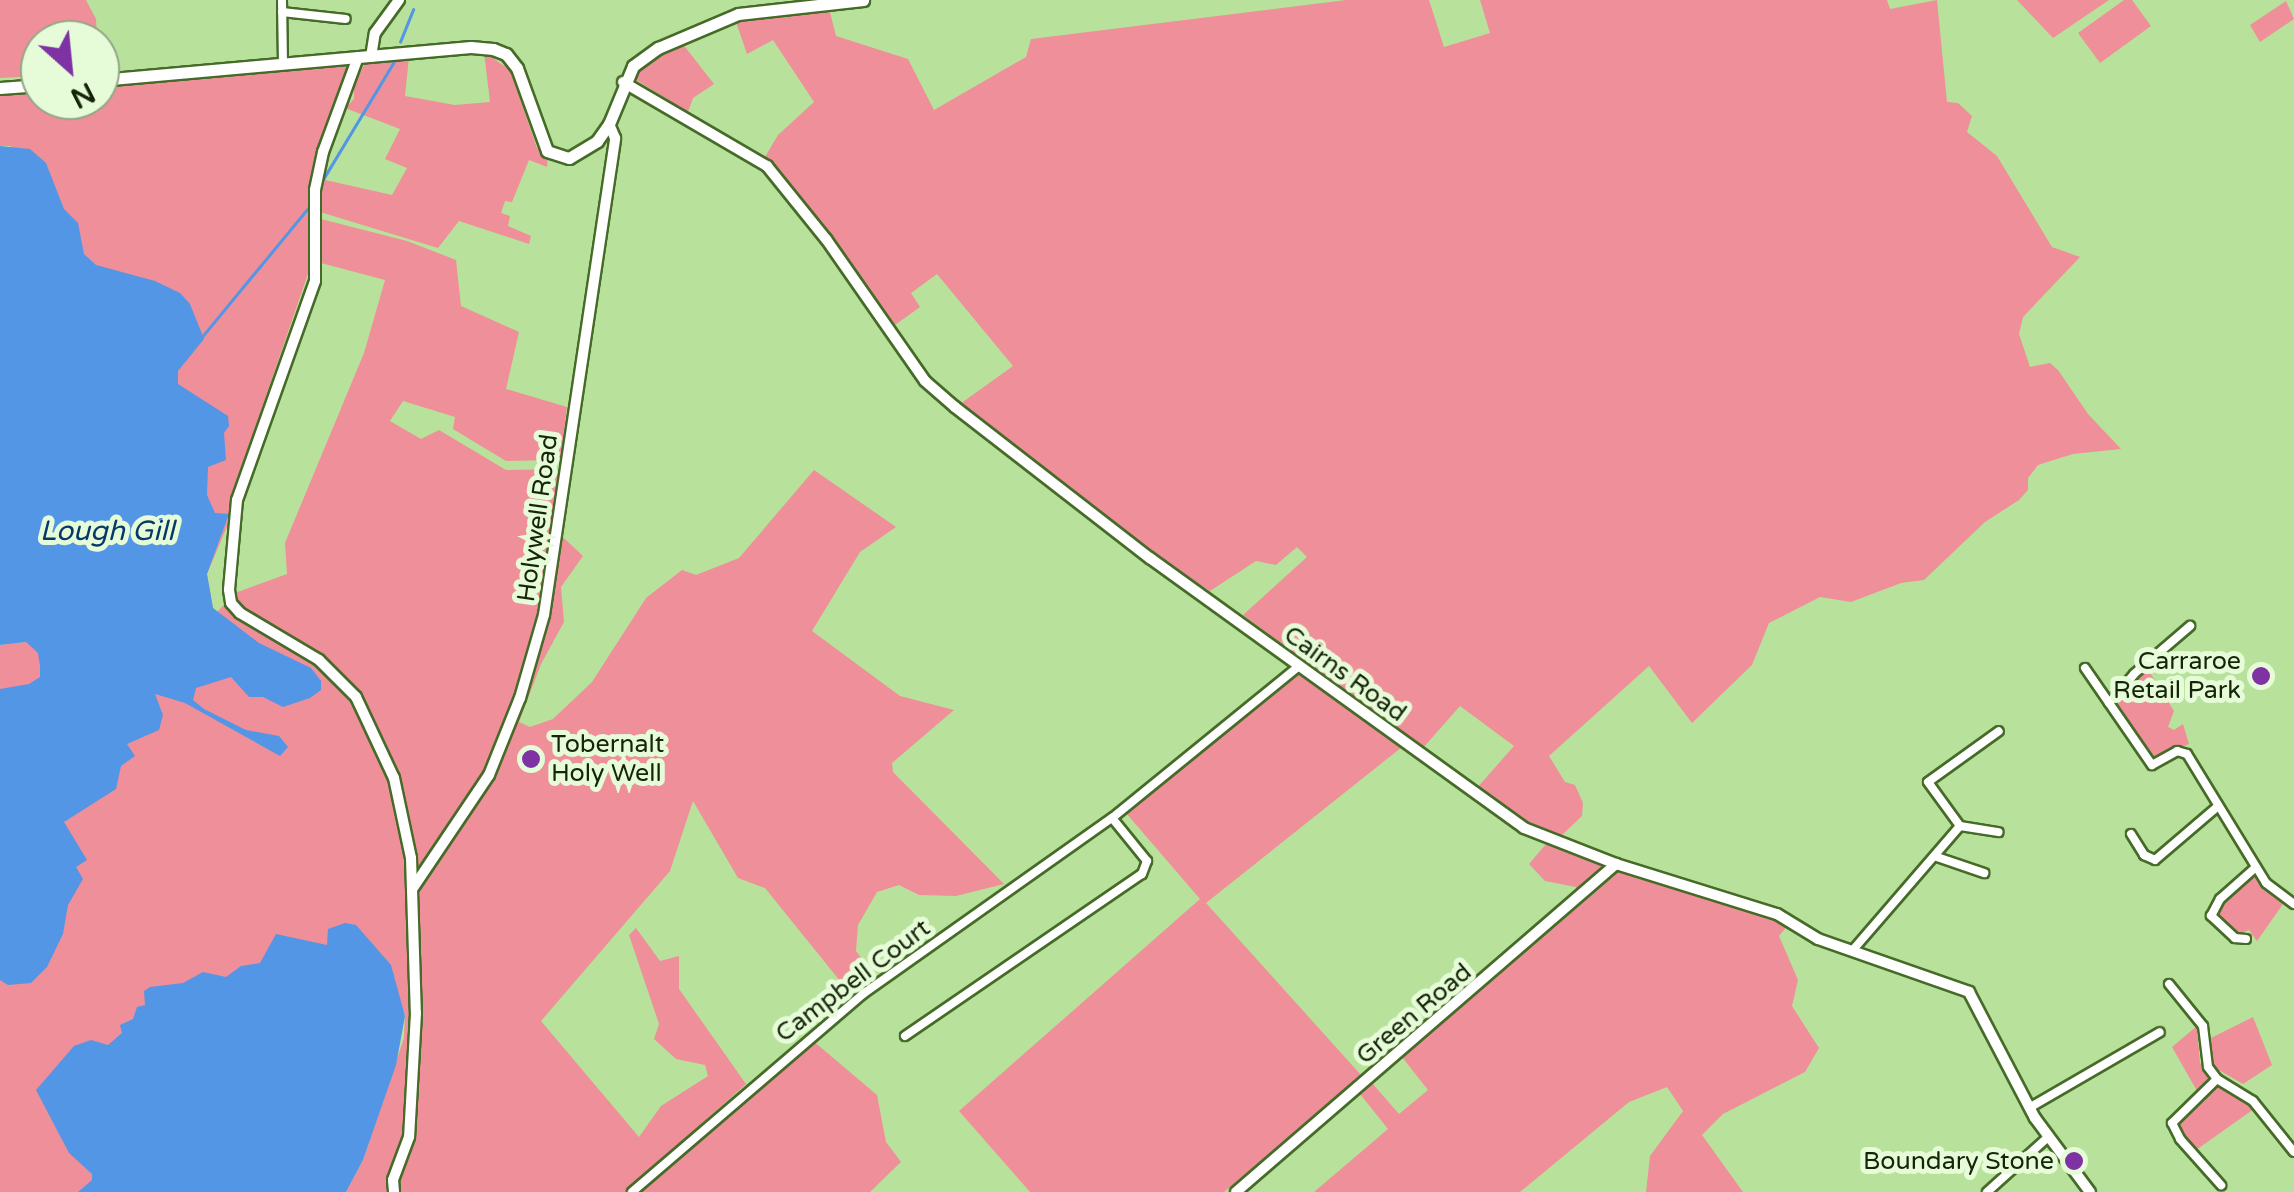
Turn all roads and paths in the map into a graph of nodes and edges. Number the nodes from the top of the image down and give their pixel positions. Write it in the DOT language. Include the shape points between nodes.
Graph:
graph roads {
  1 [pos="282,0"];
  2 [pos="399,0"];
  3 [pos="863,0"];
  4 [pos="282,12"];
  5 [pos="346,19"];
  6 [pos="364,57"];
  7 [pos="283,64"];
  8 [pos="120,78"];
  9 [pos="623,82"];
  10 [pos="609,124"];
  11 [pos="2190,626"];
  12 [pos="1300,666"];
  13 [pos="2085,668"];
  14 [pos="2109,703"];
  15 [pos="1999,731"];
  16 [pos="2217,807"];
  17 [pos="1112,818"];
  18 [pos="1960,826"];
  19 [pos="1999,832"];
  20 [pos="2131,834"];
  21 [pos="1937,857"];
  22 [pos="1616,864"];
  23 [pos="2256,868"];
  24 [pos="1984,873"];
  25 [pos="412,888"];
  26 [pos="2294,904"];
  27 [pos="2246,939"];
  28 [pos="1852,951"];
  29 [pos="2168,984"];
  30 [pos="2160,1032"];
  31 [pos="905,1036"];
  32 [pos="2216,1080"];
  33 [pos="2029,1108"];
  34 [pos="2048,1137"];
  35 [pos="2294,1152"];
  36 [pos="2221,1185"];
  37 [pos="394,1192"];
  38 [pos="632,1192"];
  39 [pos="1236,1192"];
  40 [pos="1987,1192"];
  41 [pos="2090,1192"];
  1 -- 4 [label="street"];
  2 -- 6 [label="street"];
  3 -- 9 [label="main road" via="720,19 658,48"];
  4 -- 5 [label="street"];
  4 -- 7 [label="street"];
  6 -- 7 [label="main road"];
  6 -- 10 [label="main road" via="471,47 506,54 525,85 541,140 558,157 585,151"];
  6 -- 25 [label="street" via="323,152 315,190 315,281 237,500 229,590 240,613 319,660 356,696 394,778"];
  7 -- 8 [label="main road"];
  9 -- 10 [label="main road"];
  9 -- 12 [label="street, Cairns Road" via="767,166 925,381"];
  10 -- 25 [label="street, Holywell Road" via="615,138 547,601 504,744"];
  11 -- 14 [label="street"];
  12 -- 17 [label="street, Campbell Court"];
  12 -- 22 [label="street, Cairns Road" via="1524,828"];
  13 -- 14 [label="street"];
  14 -- 16 [label="street" via="2152,765 2177,751 2187,754"];
  15 -- 18 [label="street" via="1928,782"];
  16 -- 20 [label="street" via="2156,860"];
  16 -- 23 [label="street"];
  17 -- 31 [label="street" via="1147,861 1142,874"];
  17 -- 38 [label="street, Campbell Court" via="863,994"];
  18 -- 19 [label="street"];
  18 -- 21 [label="street"];
  21 -- 24 [label="street"];
  21 -- 28 [label="street"];
  22 -- 28 [label="street, Cairns Road" via="1778,914"];
  22 -- 39 [label="street, Green Road"];
  23 -- 26 [label="street"];
  23 -- 27 [label="street" via="2220,899 2211,916 2235,938"];
  25 -- 37 [label="street" via="414,1073 410,1137"];
  28 -- 33 [label="street, Cairns Road" via="1969,992"];
  29 -- 32 [label="street" via="2204,1026 2208,1068"];
  30 -- 33 [label="street"];
  32 -- 35 [label="street" via="2254,1101"];
  32 -- 36 [label="street" via="2172,1123"];
  33 -- 34 [label="street, Cairns Road"];
  34 -- 40 [label="street"];
  34 -- 41 [label="street, Cairns Road"];
}
